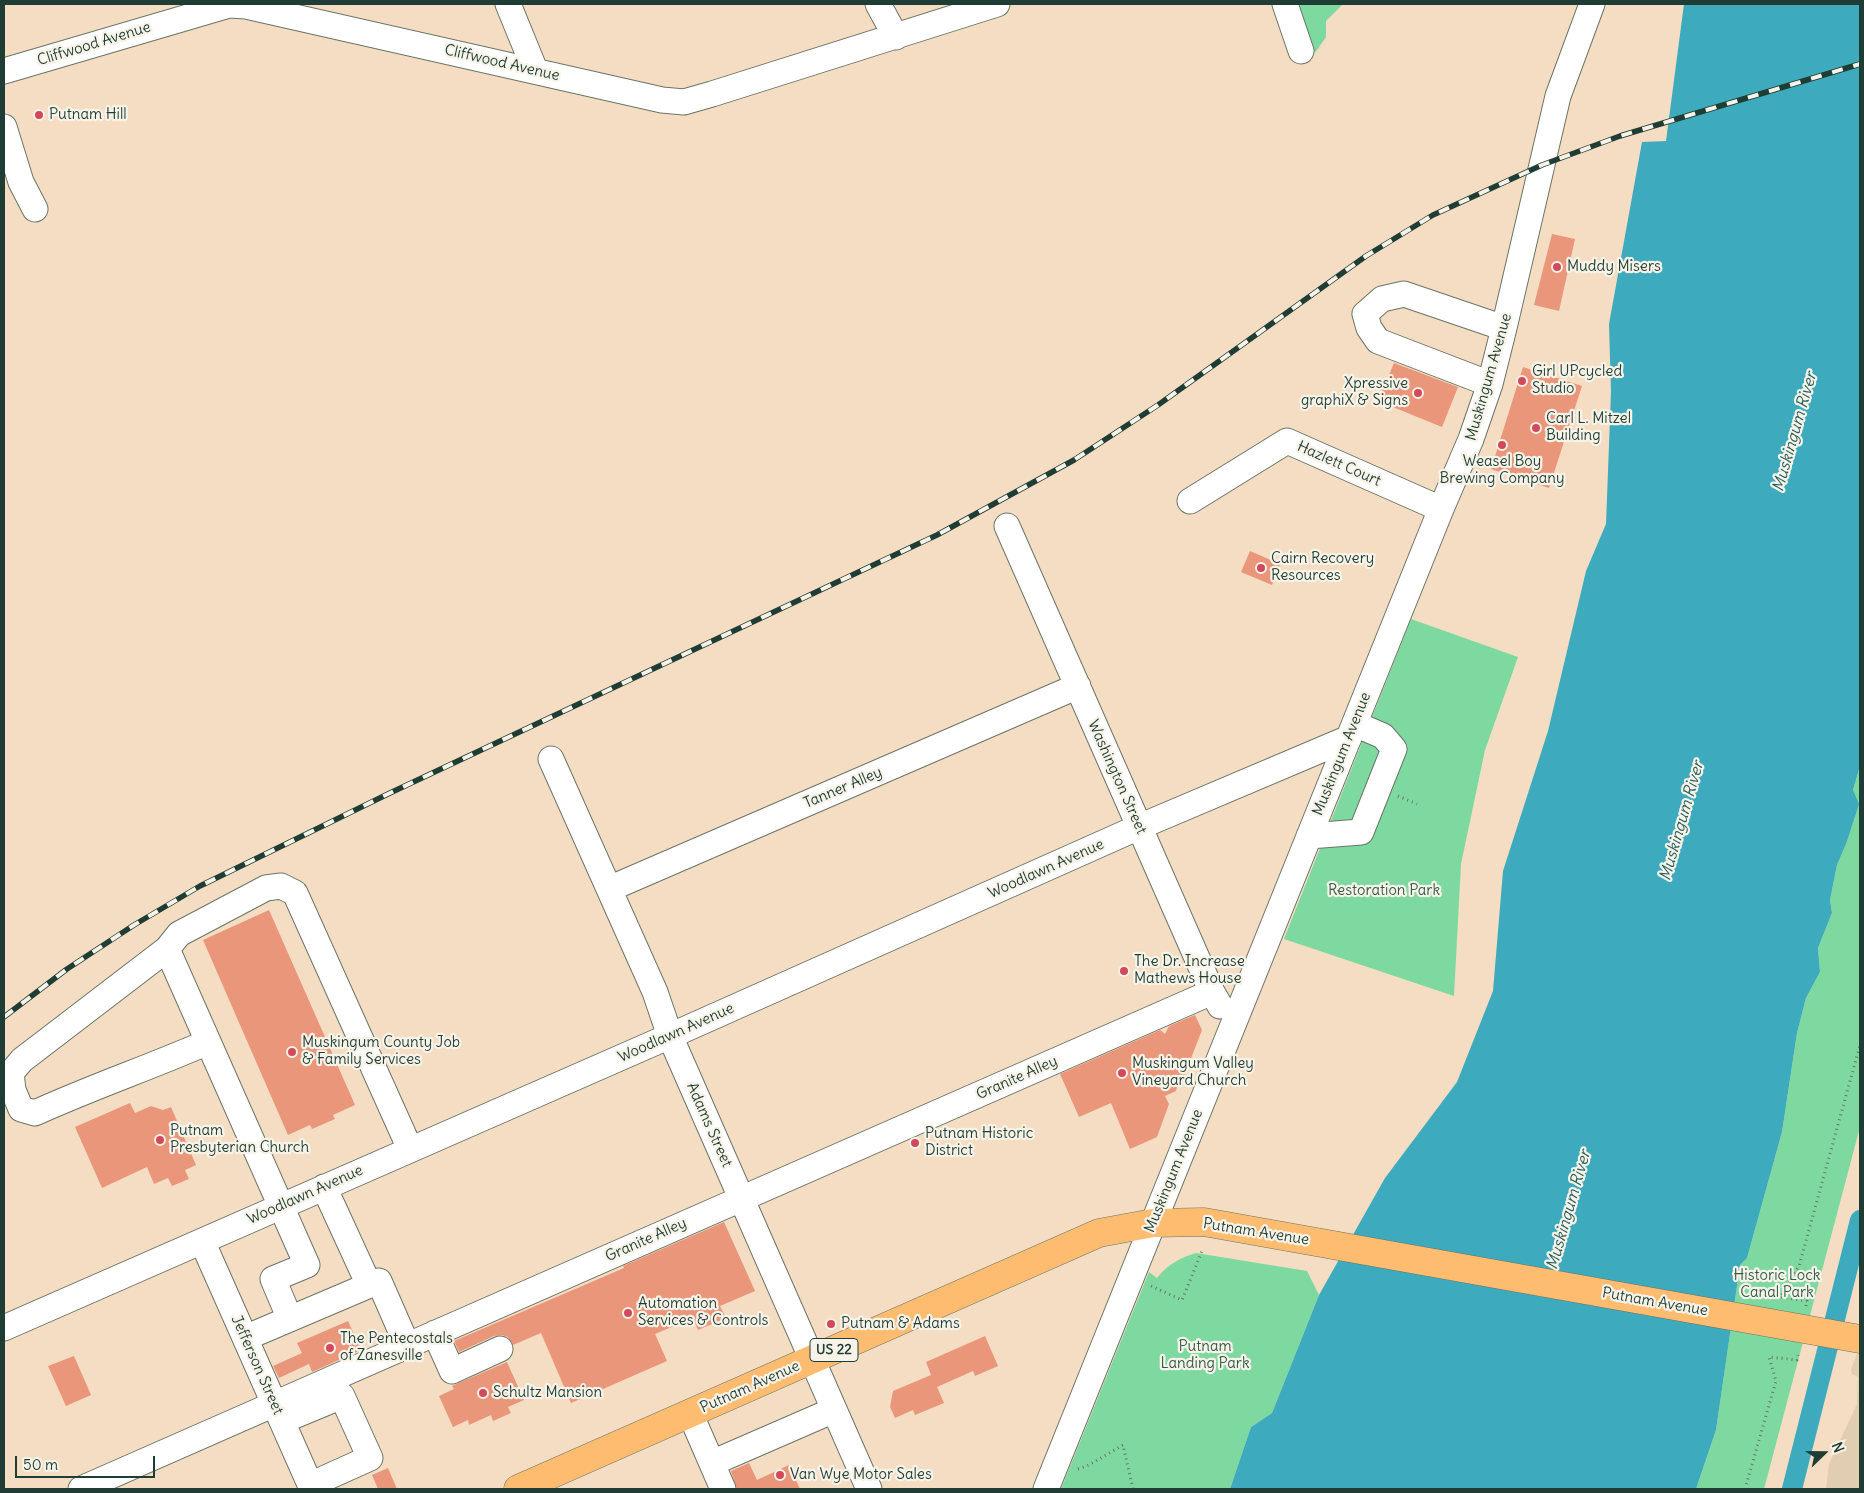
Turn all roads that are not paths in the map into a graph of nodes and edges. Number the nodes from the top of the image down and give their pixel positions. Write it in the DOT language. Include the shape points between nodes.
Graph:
graph roads {
  1 [pos="508,4"];
  2 [pos="878,4"];
  3 [pos="997,4"];
  4 [pos="1285,4"];
  5 [pos="1592,4"];
  6 [pos="188,10"];
  7 [pos="896,37"];
  8 [pos="1301,51"];
  9 [pos="535,70"];
  10 [pos="4,71"];
  11 [pos="4,127"];
  12 [pos="35,209"];
  13 [pos="1504,328"];
  14 [pos="1490,384"];
  15 [pos="1190,501"];
  16 [pos="1440,509"];
  17 [pos="1007,526"];
  18 [pos="1078,686"];
  19 [pos="1352,731"];
  20 [pos="551,759"];
  21 [pos="1139,827"];
  22 [pos="1309,836"];
  23 [pos="609,889"];
  24 [pos="168,949"];
  25 [pos="1212,992"];
  26 [pos="1233,1025"];
  27 [pos="670,1036"];
  28 [pos="208,1042"];
  29 [pos="410,1149"];
  30 [pos="324,1187"];
  31 [pos="742,1198"];
  32 [pos="281,1206"];
  33 [pos="1153,1223"];
  34 [pos="202,1241"];
  35 [pos="369,1285"];
  36 [pos="290,1319"];
  37 [pos="4,1328"];
  38 [pos="435,1333"];
  39 [pos="245,1338"];
  40 [pos="1860,1339"];
  41 [pos="407,1345"];
  42 [pos="500,1350"];
  43 [pos="812,1360"];
  44 [pos="834,1410"];
  45 [pos="278,1412"];
  46 [pos="690,1413"];
  47 [pos="712,1463"];
  48 [pos="311,1487"];
  49 [pos="81,1489"];
  50 [pos="518,1489"];
  51 [pos="723,1489"];
  52 [pos="869,1489"];
  53 [pos="1046,1489"];
  1 -- 9 [label="street"];
  2 -- 7 [label="street"];
  3 -- 7 [label="street, Cliffwood Avenue"];
  4 -- 8 [label="street"];
  5 -- 13 [label="street, Muskingum Avenue" via="1558,96"];
  6 -- 9 [label="street, Cliffwood Avenue" via="246,6"];
  6 -- 10 [label="street, Cliffwood Avenue"];
  7 -- 9 [label="street, Cliffwood Avenue" via="684,102 662,100"];
  11 -- 12 [label="street" via="21,182"];
  13 -- 14 [label="street, Muskingum Avenue"];
  13 -- 14 [label="street" via="1404,294 1382,299 1365,314 1378,341"];
  14 -- 16 [label="street, Muskingum Avenue" via="1471,439"];
  15 -- 16 [label="street, Hazlett Court" via="1287,441"];
  16 -- 19 [label="street, Muskingum Avenue"];
  17 -- 18 [label="street, Washington Street"];
  18 -- 21 [label="street, Washington Street"];
  18 -- 23 [label="street, Tanner Alley"];
  19 -- 21 [label="street, Woodlawn Avenue"];
  19 -- 22 [label="street, Muskingum Avenue"];
  19 -- 22 [label="street" via="1383,736 1394,749 1368,815 1361,832"];
  20 -- 23 [label="street, Adams Street"];
  21 -- 25 [label="street, Washington Street"];
  21 -- 27 [label="street, Woodlawn Avenue"];
  22 -- 26 [label="street, Muskingum Avenue"];
  23 -- 27 [label="street, Adams Street" via="655,992"];
  24 -- 28 [label="street"];
  24 -- 28 [label="street" via="22,1060 11,1073 21,1109 35,1113"];
  24 -- 29 [label="street" via="179,934 266,888 281,886 295,893"];
  25 -- 26 [label="street, Washington Street"];
  25 -- 31 [label="street, Granite Alley"];
  26 -- 33 [label="street, Muskingum Avenue"];
  27 -- 29 [label="street, Woodlawn Avenue"];
  27 -- 31 [label="street, Adams Street"];
  28 -- 32 [label="street"];
  29 -- 30 [label="street, Woodlawn Avenue"];
  30 -- 32 [label="street, Woodlawn Avenue"];
  30 -- 35 [label="street"];
  31 -- 38 [label="street, Granite Alley"];
  31 -- 43 [label="street, Adams Street"];
  32 -- 34 [label="street, Woodlawn Avenue"];
  32 -- 36 [label="street" via="307,1265 273,1280"];
  33 -- 40 [label="main road, Putnam Avenue / US 22" via="1204,1222"];
  33 -- 43 [label="main road, Putnam Avenue / US 22" via="1100,1233"];
  33 -- 53 [label="street, Muskingum Avenue"];
  34 -- 37 [label="street, Woodlawn Avenue"];
  34 -- 39 [label="street, Jefferson Street"];
  35 -- 36 [label="street"];
  35 -- 41 [label="street" via="379,1281"];
  36 -- 39 [label="street"];
  38 -- 41 [label="street, Granite Alley"];
  38 -- 42 [label="street" via="452,1371"];
  39 -- 45 [label="street, Jefferson Street"];
  41 -- 45 [label="street, Granite Alley"];
  43 -- 44 [label="street, Adams Street"];
  43 -- 46 [label="main road, Putnam Avenue / US 22"];
  44 -- 47 [label="street"];
  44 -- 52 [label="street, Adams Street"];
  45 -- 48 [label="street, Jefferson Street"];
  45 -- 48 [label="street" via="342,1396 370,1458"];
  45 -- 49 [label="street, Granite Alley"];
  46 -- 47 [label="street"];
  46 -- 50 [label="main road, Putnam Avenue / US 22"];
  47 -- 51 [label="street"];
}
